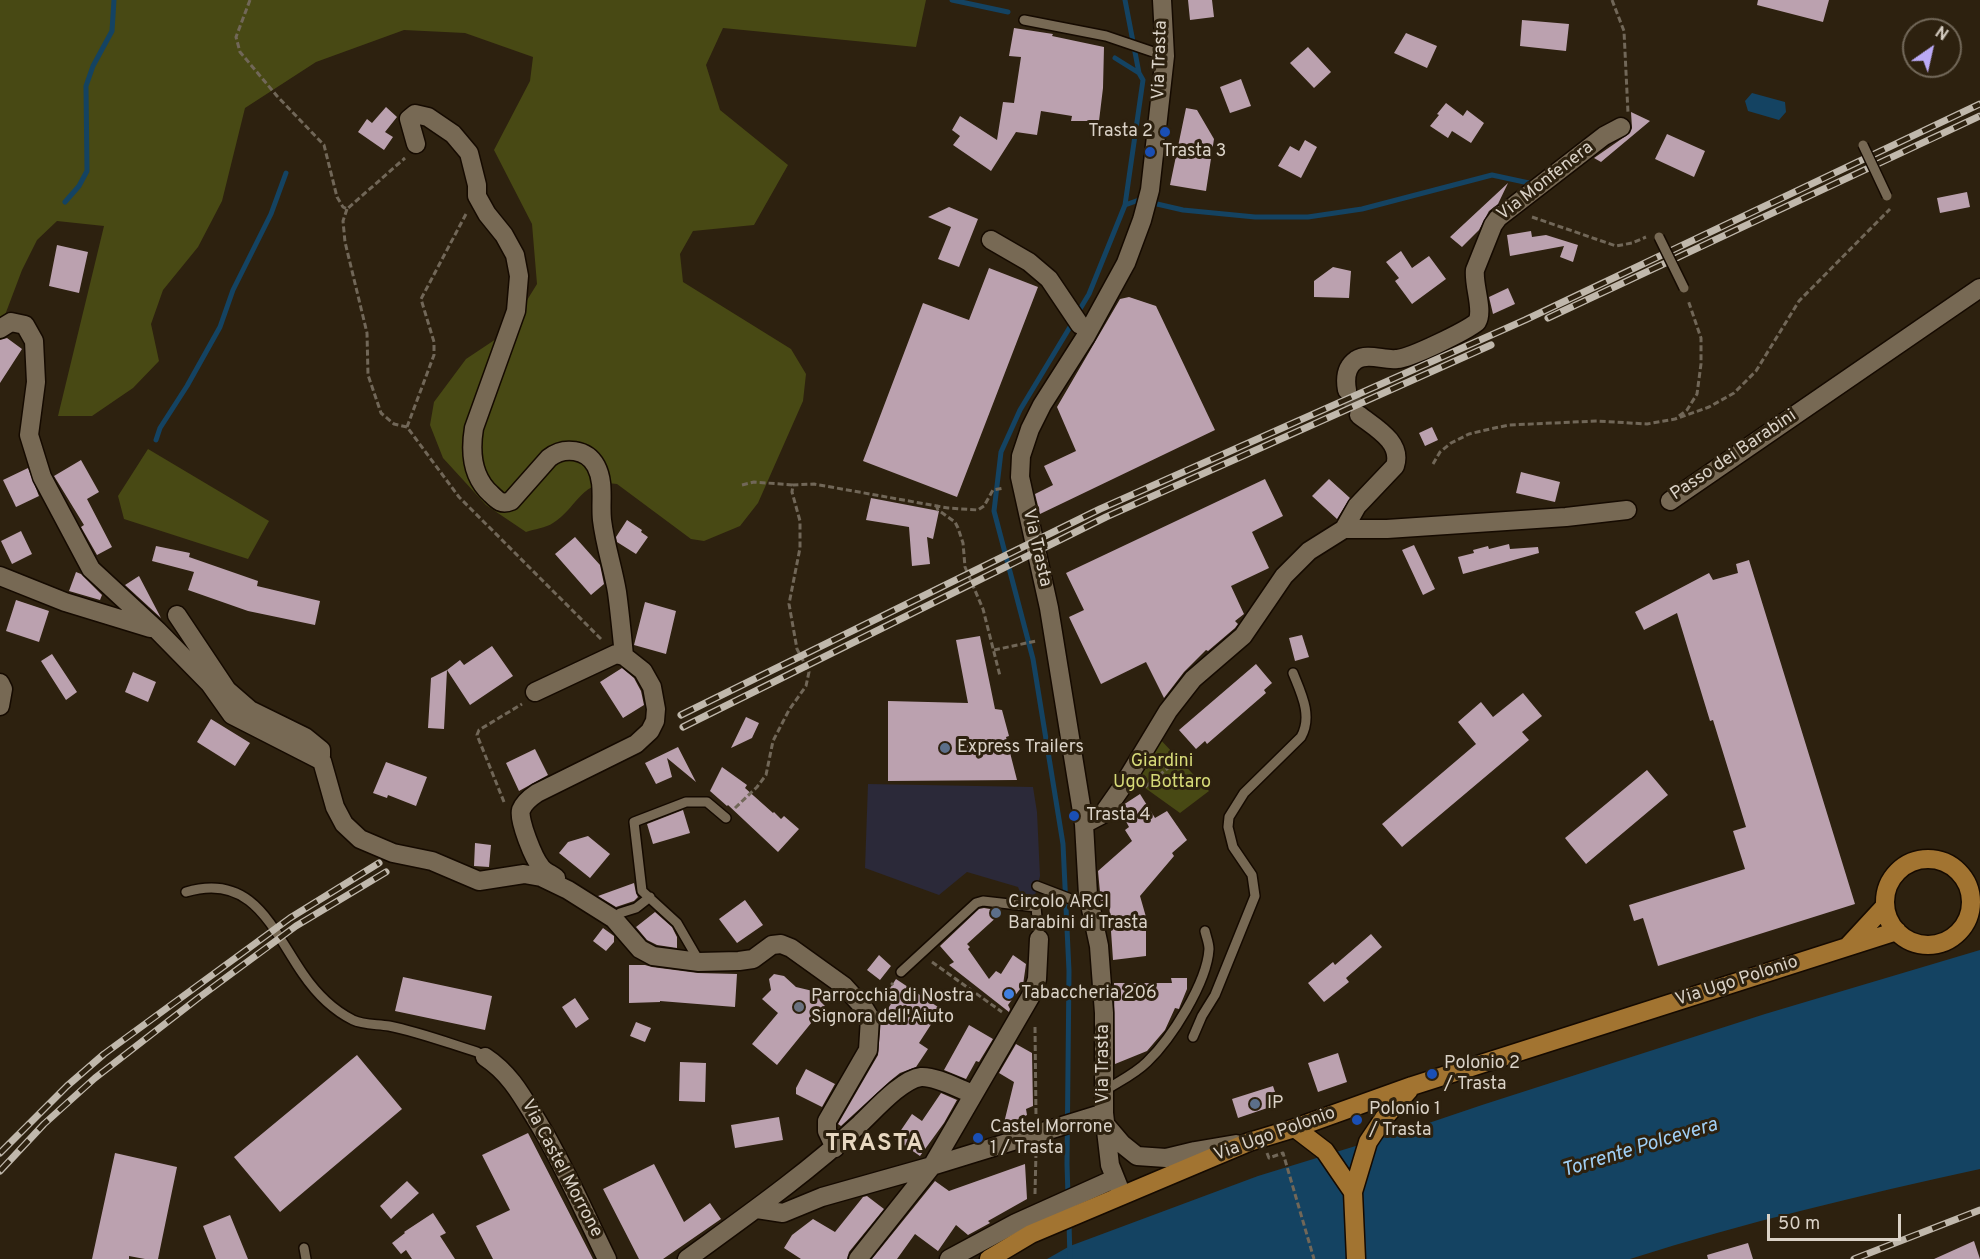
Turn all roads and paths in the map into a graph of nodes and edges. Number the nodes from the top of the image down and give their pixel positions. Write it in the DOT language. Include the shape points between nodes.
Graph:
graph roads {
  1 [pos="250,0"];
  2 [pos="1162,0"];
  3 [pos="1612,0"];
  4 [pos="1024,20"];
  5 [pos="1165,56"];
  6 [pos="1621,127"];
  7 [pos="416,144"];
  8 [pos="1863,145"];
  9 [pos="1887,196"];
  10 [pos="347,209"];
  11 [pos="1532,217"];
  12 [pos="1659,237"];
  13 [pos="991,240"];
  14 [pos="1684,288"];
  15 [pos="1980,288"];
  16 [pos="0,328"];
  17 [pos="1083,330"];
  18 [pos="1347,390"];
  19 [pos="1359,415"];
  20 [pos="1675,419"];
  21 [pos="407,427"];
  22 [pos="1433,464"];
  23 [pos="1021,480"];
  24 [pos="742,484"];
  25 [pos="793,485"];
  26 [pos="1670,501"];
  27 [pos="936,505"];
  28 [pos="1627,510"];
  29 [pos="1344,528"];
  30 [pos="0,576"];
  31 [pos="177,615"];
  32 [pos="158,631"];
  33 [pos="1043,639"];
  34 [pos="994,650"];
  35 [pos="624,656"];
  36 [pos="1293,673"];
  37 [pos="1000,676"];
  38 [pos="0,683"];
  39 [pos="536,691"];
  40 [pos="0,706"];
  41 [pos="322,761"];
  42 [pos="1174,763"];
  43 [pos="1144,787"];
  44 [pos="507,810"];
  45 [pos="726,818"];
  46 [pos="1084,824"];
  47 [pos="1972,878"];
  48 [pos="1037,886"];
  49 [pos="568,890"];
  50 [pos="186,892"];
  51 [pos="650,897"];
  52 [pos="1084,905"];
  53 [pos="1885,906"];
  54 [pos="1974,916"];
  55 [pos="614,919"];
  56 [pos="1205,931"];
  57 [pos="1897,931"];
  58 [pos="1039,939"];
  59 [pos="1846,948"];
  60 [pos="921,954"];
  61 [pos="699,962"];
  62 [pos="901,972"];
  63 [pos="1032,994"];
  64 [pos="868,1014"];
  65 [pos="1016,1022"];
  66 [pos="1193,1037"];
  67 [pos="485,1057"];
  68 [pos="1412,1086"];
  69 [pos="1104,1091"];
  70 [pos="973,1094"];
  71 [pos="1101,1118"];
  72 [pos="1301,1132"];
  73 [pos="1038,1134"];
  74 [pos="1249,1142"];
  75 [pos="835,1148"];
  76 [pos="1269,1158"];
  77 [pos="932,1166"];
  78 [pos="1111,1190"];
  79 [pos="1353,1192"];
  80 [pos="757,1209"];
  81 [pos="1040,1212"];
  82 [pos="304,1248"];
  83 [pos="306,1259"];
  84 [pos="607,1259"];
  85 [pos="687,1259"];
  86 [pos="858,1259"];
  87 [pos="949,1259"];
  88 [pos="989,1259"];
  89 [pos="1314,1259"];
  90 [pos="1356,1259"];
  1 -- 10 [label="path" via="236,38 240,52 324,145 337,198"];
  2 -- 5 [label="street, Via Trasta"];
  3 -- 6 [label="path" via="1624,31 1629,111 1627,122"];
  4 -- 5 [label="lane" via="1106,36"];
  5 -- 17 [label="street, Via Trasta" via="1150,190 1142,220 1126,263"];
  6 -- 18 [label="street, Via Monfenera" via="1495,221 1475,270 1480,314 1477,322 1408,357 1356,360 1346,375"];
  7 -- 10 [label="path"];
  7 -- 35 [label="street" via="409,119 415,114 434,121 460,141 469,153 477,196 515,255 519,276 516,311 474,428 471,443 475,473 485,489 498,502 505,503 556,453 582,452 594,462 602,481 602,520"];
  8 -- 9 [label="lane, bridge"];
  9 -- 20 [label="path" via="1887,214 1799,301 1756,371 1734,393"];
  10 -- 21 [label="path" via="343,221 345,242 367,333 368,375 381,413 394,424"];
  11 -- 12 [label="path" via="1616,246 1654,234"];
  12 -- 14 [label="lane, bridge"];
  13 -- 17 [label="street" via="1034,267 1055,287"];
  14 -- 20 [label="path" via="1701,338 1701,364 1697,394 1687,410"];
  15 -- 26 [label="street, Passo dei Barabini"];
  16 -- 32 [label="street" via="11,322 25,325 34,341 36,382 28,435 42,477 66,524 90,569"];
  17 -- 23 [label="street, Via Trasta" via="1030,429 1021,456"];
  19 -- 29 [label="street" via="1391,442 1397,460 1357,506"];
  20 -- 22 [label="path" via="1647,424 1597,421 1509,425 1469,434 1440,452"];
  23 -- 27 [label="path" via="993,490 978,510"];
  23 -- 46 [label="street, Via Trasta" via="1049,608"];
  24 -- 25 [label="path"];
  25 -- 27 [label="path" via="814,484"];
  25 -- 45 [label="path" via="800,548 789,604 797,649 809,672 806,686 773,741 766,775"];
  27 -- 34 [label="path" via="958,528 965,567 983,609"];
  28 -- 29 [label="street" via="1387,529"];
  29 -- 46 [label="street" via="1309,551 1274,590 1243,636 1193,679 1168,711 1103,814"];
  30 -- 32 [label="street" via="65,602"];
  31 -- 41 [label="street" via="227,690 250,710 305,737 321,750"];
  32 -- 41 [label="street" via="210,684 232,715"];
  33 -- 34 [label="path"];
  34 -- 37 [label="path"];
  35 -- 39 [label="street" via="616,654"];
  35 -- 49 [label="street" via="643,672 652,687 656,709 650,731 636,744 530,798 521,812 520,818 542,869"];
  36 -- 66 [label="lane" via="1304,702 1305,729 1244,793 1229,818 1233,847 1252,875 1255,896 1215,995"];
  38 -- 40 [label="street"];
  39 -- 44 [label="path" via="535,696 479,730 477,735"];
  41 -- 49 [label="street" via="335,807 344,825 360,839 393,853 432,861 479,881 532,874"];
  42 -- 43 [label="path"];
  45 -- 51 [label="lane" via="707,802 686,802 634,822 642,891"];
  46 -- 52 [label="street, Via Trasta"];
  47 -- 53 [label="main road, Via Ugo Polonio" via="1942,861 1914,861 1892,879"];
  47 -- 54 [label="main road, Via Ugo Polonio"];
  48 -- 52 [label="lane"];
  49 -- 55 [label="street"];
  50 -- 67 [label="lane" via="216,887 236,892 254,904 319,995 355,1021 390,1026"];
  51 -- 55 [label="lane"];
  51 -- 61 [label="lane" via="677,923"];
  52 -- 69 [label="street, Via Trasta" via="1099,946"];
  53 -- 57 [label="main road"];
  53 -- 59 [label="main road, Via Ugo Polonio"];
  54 -- 57 [label="main road, Via Ugo Polonio" via="1949,940 1936,944 1922,945"];
  55 -- 61 [label="street" via="640,949 653,956"];
  56 -- 69 [label="lane" via="1209,948 1190,1005 1146,1064"];
  57 -- 59 [label="main road, Via Ugo Polonio"];
  58 -- 60 [label="lane" via="1036,907 984,901 976,903"];
  58 -- 63 [label="street" via="1037,979"];
  59 -- 68 [label="main road, Via Ugo Polonio"];
  60 -- 62 [label="lane"];
  60 -- 65 [label="path"];
  61 -- 64 [label="street" via="753,959 772,945 781,944 844,986"];
  62 -- 64 [label="path"];
  63 -- 65 [label="street"];
  63 -- 73 [label="path"];
  64 -- 75 [label="street" via="868,1050 827,1121"];
  65 -- 70 [label="street"];
  67 -- 84 [label="street, Via Castel Morrone" via="514,1083 556,1153"];
  68 -- 72 [label="main road, Via Ugo Polonio"];
  68 -- 79 [label="main road" via="1368,1142"];
  69 -- 71 [label="street, Via Trasta"];
  70 -- 75 [label="street" via="920,1077 901,1087"];
  70 -- 77 [label="street"];
  71 -- 73 [label="street"];
  71 -- 74 [label="street, Via Trasta" via="1137,1156 1166,1158"];
  71 -- 78 [label="street, Via Trasta"];
  72 -- 74 [label="main road, Via Ugo Polonio"];
  72 -- 79 [label="main road" via="1325,1150"];
  73 -- 77 [label="street"];
  73 -- 81 [label="path"];
  74 -- 78 [label="main road, Via Ugo Polonio"];
  75 -- 80 [label="street"];
  76 -- 89 [label="path" via="1282,1153"];
  77 -- 80 [label="street" via="822,1197 783,1213"];
  77 -- 86 [label="street"];
  78 -- 81 [label="street"];
  78 -- 88 [label="main road, Via Ugo Polonio"];
  79 -- 90 [label="main road"];
  80 -- 85 [label="street"];
  81 -- 87 [label="street"];
  82 -- 83 [label="lane"];
}
